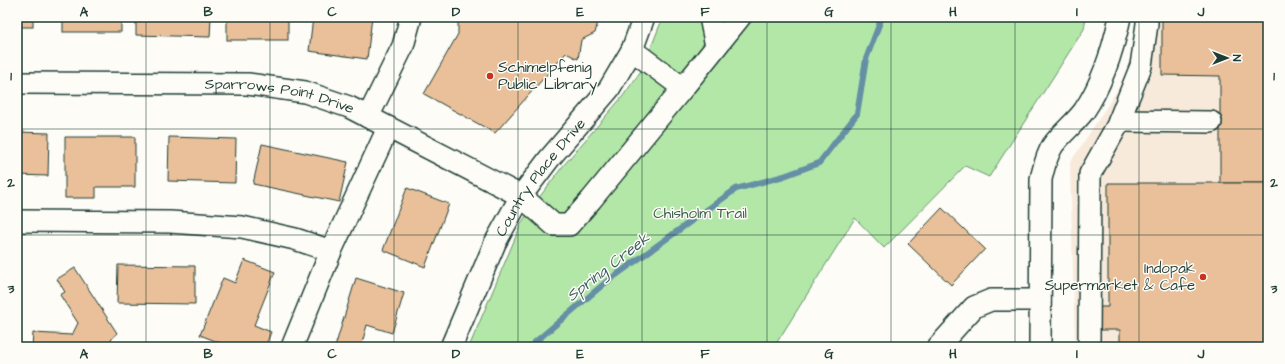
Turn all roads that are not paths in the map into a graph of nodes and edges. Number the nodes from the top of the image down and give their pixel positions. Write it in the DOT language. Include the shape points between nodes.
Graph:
graph roads {
  1 [pos="411,17"];
  2 [pos="644,17"];
  3 [pos="710,17"];
  4 [pos="740,17"];
  5 [pos="1120,17"];
  6 [pos="1147,17"];
  7 [pos="716,46"];
  8 [pos="632,50"];
  9 [pos="17,84"];
  10 [pos="683,88"];
  11 [pos="368,117"];
  12 [pos="1119,121"];
  13 [pos="1211,122"];
  14 [pos="388,128"];
  15 [pos="520,196"];
  16 [pos="17,221"];
  17 [pos="332,251"];
  18 [pos="1040,300"];
  19 [pos="292,347"];
  20 [pos="451,347"];
  21 [pos="938,347"];
  22 [pos="1040,347"];
  23 [pos="1089,347"];
  1 -- 11 [label="street" via="403,46"];
  2 -- 8 [label="street, Country Place Drive"];
  3 -- 7 [label="street"];
  4 -- 7 [label="street"];
  5 -- 18 [label="street" via="1112,52 1102,78 1084,111 1053,145 1045,161 1041,179"];
  6 -- 12 [label="street" via="1141,66"];
  7 -- 10 [label="street"];
  8 -- 10 [label="street"];
  8 -- 15 [label="street, Country Place Drive" via="609,89"];
  9 -- 11 [label="street, Sparrows Point Drive" via="248,84 305,92 349,107"];
  10 -- 15 [label="street, Sparrows Point Drive" via="569,225 554,225"];
  11 -- 14 [label="street, Sparrows Point Drive"];
  12 -- 13 [label="street"];
  12 -- 23 [label="street" via="1090,174"];
  14 -- 15 [label="street, Sparrows Point Drive"];
  14 -- 17 [label="street"];
  15 -- 20 [label="street, Country Place Drive" via="495,243"];
  16 -- 17 [label="street" via="170,222 242,227 295,239"];
  17 -- 19 [label="street"];
  18 -- 21 [label="street" via="990,300 974,307"];
  18 -- 22 [label="street"];
}
